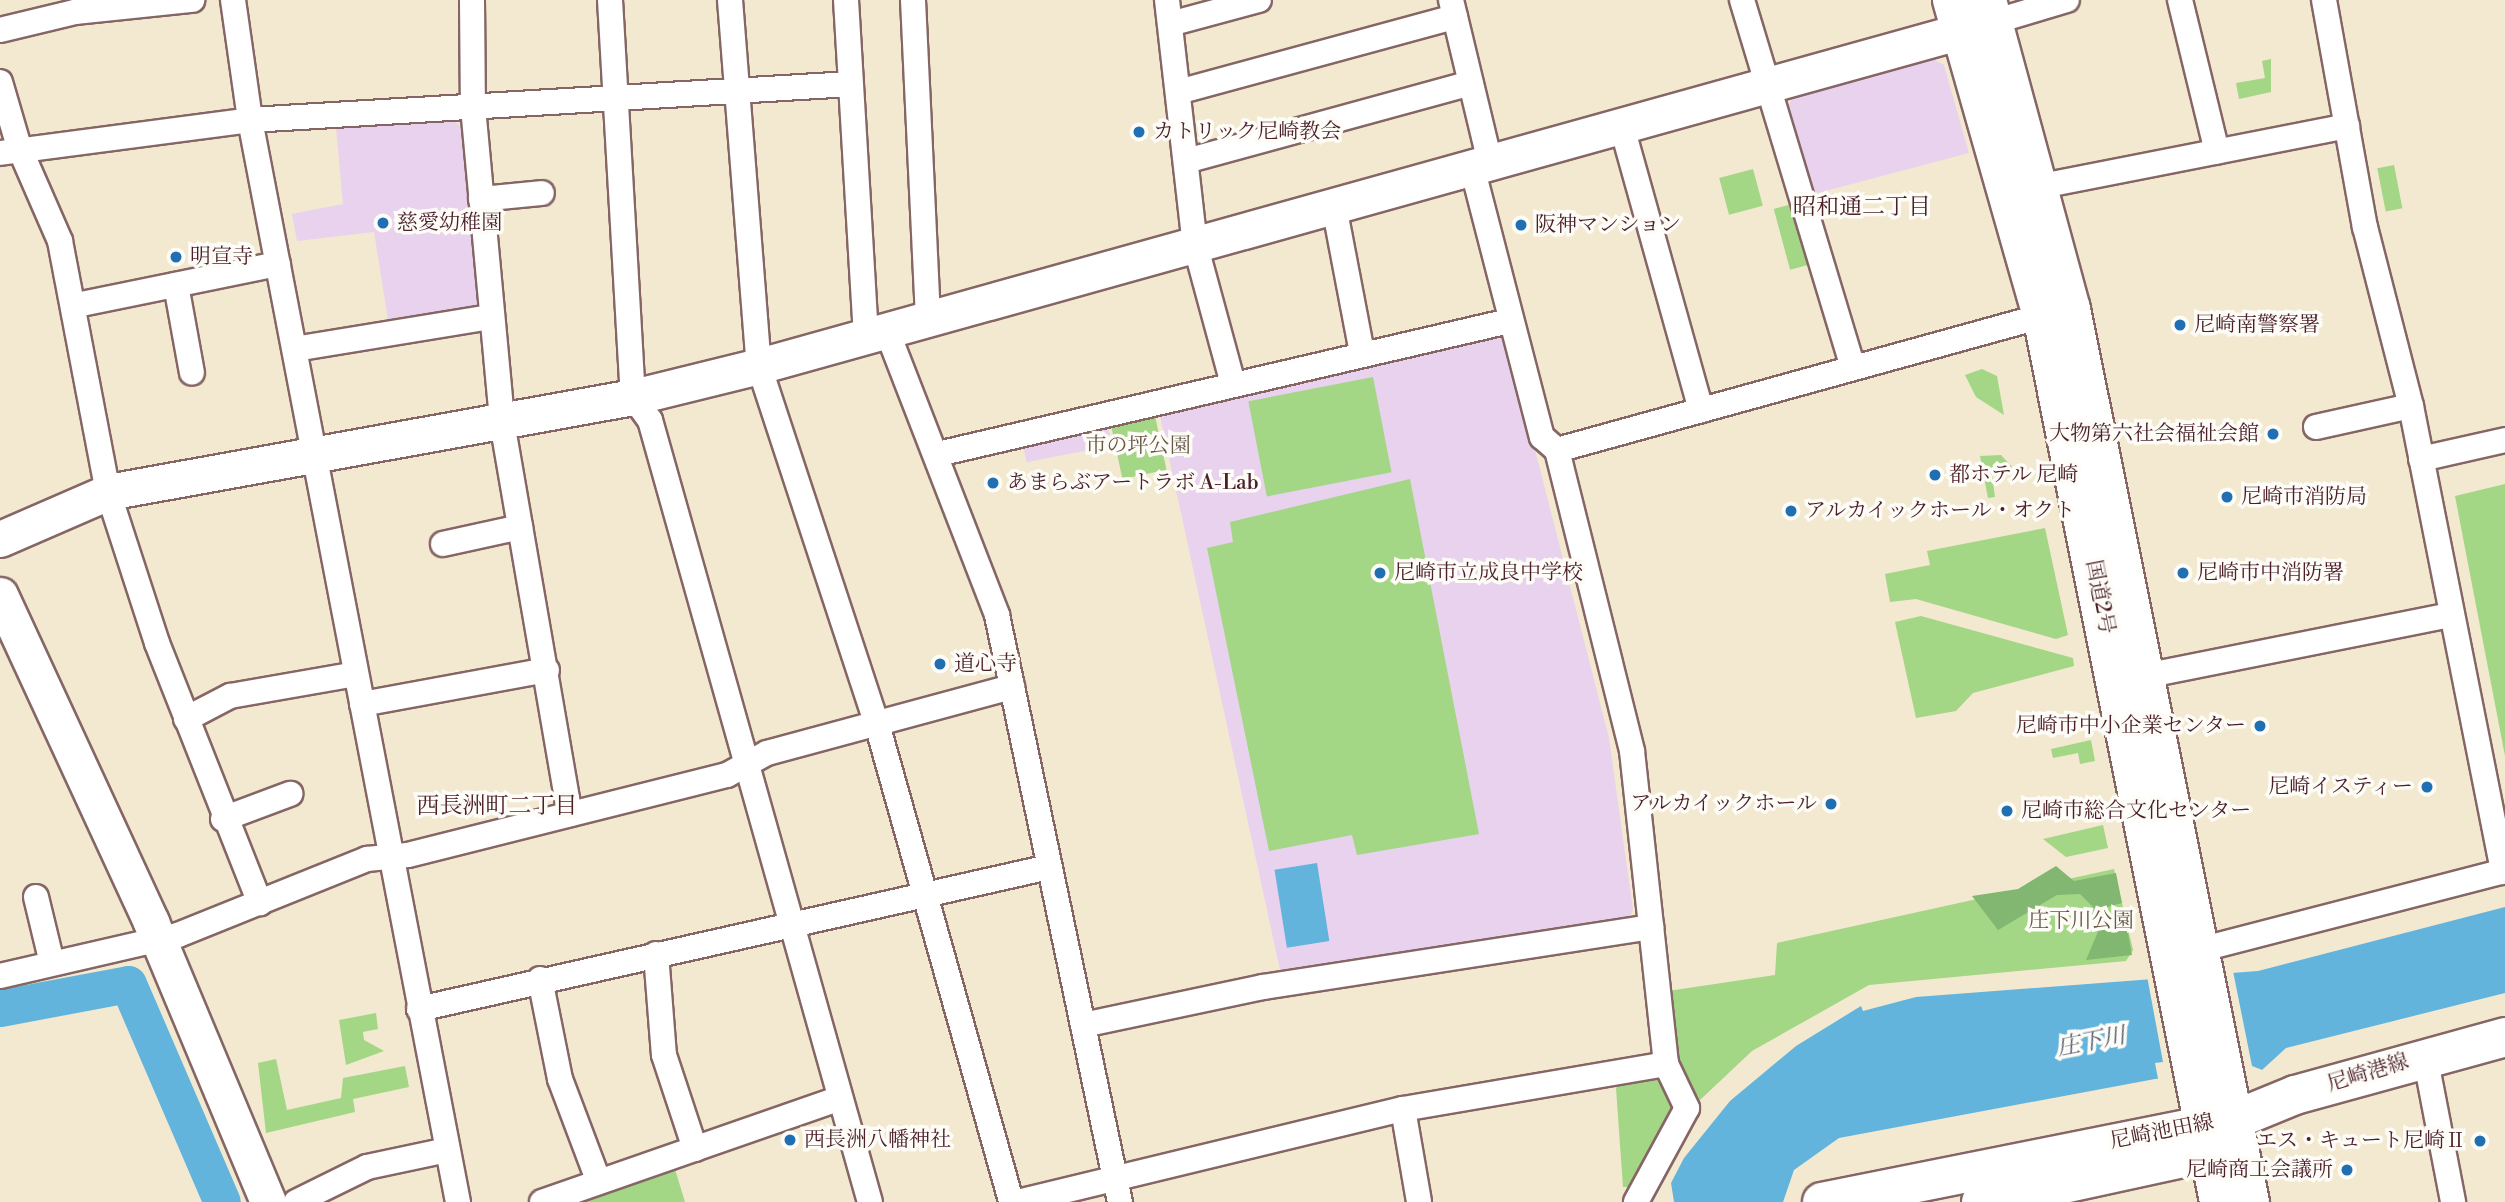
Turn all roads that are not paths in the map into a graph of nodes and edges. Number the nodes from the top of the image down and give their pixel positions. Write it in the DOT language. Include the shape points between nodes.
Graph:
graph roads {
  1 [pos="192,0"];
  2 [pos="233,0"];
  3 [pos="472,0"];
  4 [pos="610,0"];
  5 [pos="730,0"];
  6 [pos="846,0"];
  7 [pos="913,0"];
  8 [pos="1259,0"];
  9 [pos="1742,0"];
  10 [pos="2067,0"];
  11 [pos="2180,0"];
  12 [pos="2324,0"];
  13 [pos="75,6"];
  14 [pos="1453,9"];
  15 [pos="1169,12"];
  16 [pos="1973,13"];
  17 [pos="0,30"];
  18 [pos="0,82"];
  19 [pos="1471,83"];
  20 [pos="850,84"];
  21 [pos="1772,84"];
  22 [pos="735,90"];
  23 [pos="1178,92"];
  24 [pos="615,99"];
  25 [pos="473,107"];
  26 [pos="250,120"];
  27 [pos="2347,126"];
  28 [pos="1622,127"];
  29 [pos="9,150"];
  30 [pos="2217,152"];
  31 [pos="1186,161"];
  32 [pos="1481,165"];
  33 [pos="2042,186"];
  34 [pos="542,193"];
  35 [pos="481,199"];
  36 [pos="1334,206"];
  37 [pos="1195,244"];
  38 [pos="278,264"];
  39 [pos="176,285"];
  40 [pos="76,305"];
  41 [pos="2057,313"];
  42 [pos="491,317"];
  43 [pos="928,318"];
  44 [pos="1509,321"];
  45 [pos="876,334"];
  46 [pos="295,349"];
  47 [pos="1362,353"];
  48 [pos="759,366"];
  49 [pos="1853,368"];
  50 [pos="192,373"];
  51 [pos="1233,384"];
  52 [pos="633,397"];
  53 [pos="2411,406"];
  54 [pos="1700,410"];
  55 [pos="502,422"];
  56 [pos="2316,427"];
  57 [pos="2505,440"];
  58 [pos="1557,450"];
  59 [pos="938,454"];
  60 [pos="316,456"];
  61 [pos="2421,459"];
  62 [pos="108,492"];
  63 [pos="520,527"];
  64 [pos="0,539"];
  65 [pos="443,544"];
  66 [pos="0,595"];
  67 [pos="2451,615"];
  68 [pos="547,670"];
  69 [pos="356,674"];
  70 [pos="2145,676"];
  71 [pos="1012,687"];
  72 [pos="362,704"];
  73 [pos="186,719"];
  74 [pos="877,724"];
  75 [pos="747,765"];
  76 [pos="290,794"];
  77 [pos="570,814"];
  78 [pos="223,818"];
  79 [pos="389,857"];
  80 [pos="1049,867"];
  81 [pos="2504,872"];
  82 [pos="36,897"];
  83 [pos="923,898"];
  84 [pos="260,903"];
  85 [pos="790,923"];
  86 [pos="1651,927"];
  87 [pos="158,940"];
  88 [pos="656,954"];
  89 [pos="52,963"];
  90 [pos="2192,963"];
  91 [pos="0,976"];
  92 [pos="540,979"];
  93 [pos="419,1009"];
  94 [pos="1083,1025"];
  95 [pos="2505,1037"];
  96 [pos="2425,1056"];
  97 [pos="1666,1064"];
  98 [pos="838,1099"];
  99 [pos="1403,1109"];
  100 [pos="2214,1116"];
  101 [pos="695,1149"];
  102 [pos="447,1150"];
  103 [pos="599,1182"];
  104 [pos="1118,1191"];
  105 [pos="2021,1198"];
  106 [pos="268,1202"];
  107 [pos="296,1202"];
  108 [pos="458,1202"];
  109 [pos="542,1202"];
  110 [pos="870,1202"];
  111 [pos="1011,1202"];
  112 [pos="1018,1202"];
  113 [pos="1419,1202"];
  114 [pos="1636,1202"];
  115 [pos="1822,1202"];
  116 [pos="1981,1202"];
  117 [pos="2219,1202"];
  118 [pos="2250,1202"];
  119 [pos="2453,1202"];
  1 -- 13 [label="street"];
  2 -- 26 [label="street"];
  3 -- 25 [label="street"];
  4 -- 24 [label="street"];
  5 -- 22 [label="street"];
  6 -- 20 [label="street"];
  7 -- 43 [label="street"];
  8 -- 15 [label="street"];
  9 -- 21 [label="street"];
  10 -- 16 [label="street"];
  11 -- 30 [label="street"];
  12 -- 27 [label="street"];
  13 -- 17 [label="street"];
  14 -- 19 [label="street"];
  14 -- 23 [label="street"];
  15 -- 23 [label="street"];
  16 -- 21 [label="street"];
  16 -- 33 [label="main road, 国道2号"];
  16 -- 41 [label="main road, 国道2号"];
  18 -- 29 [label="street"];
  19 -- 31 [label="street"];
  19 -- 32 [label="street"];
  20 -- 22 [label="street"];
  20 -- 45 [label="street"];
  21 -- 28 [label="street"];
  21 -- 49 [label="street"];
  22 -- 24 [label="street"];
  22 -- 48 [label="street"];
  23 -- 31 [label="street"];
  24 -- 25 [label="street"];
  24 -- 52 [label="street"];
  25 -- 26 [label="street"];
  25 -- 35 [label="street"];
  26 -- 29 [label="street"];
  26 -- 38 [label="street"];
  27 -- 30 [label="street"];
  27 -- 53 [label="street" via="2365,227"];
  28 -- 32 [label="street"];
  28 -- 54 [label="street"];
  29 -- 40 [label="street" via="60,241"];
  30 -- 33 [label="street"];
  31 -- 37 [label="street"];
  32 -- 36 [label="street"];
  32 -- 44 [label="street"];
  33 -- 41 [label="main road, 国道2号"];
  34 -- 35 [label="street"];
  35 -- 42 [label="street"];
  36 -- 37 [label="street"];
  36 -- 47 [label="street"];
  37 -- 43 [label="street"];
  37 -- 51 [label="street"];
  38 -- 39 [label="street"];
  38 -- 46 [label="street"];
  39 -- 40 [label="street"];
  39 -- 50 [label="street"];
  40 -- 62 [label="street"];
  41 -- 49 [label="street"];
  41 -- 70 [label="main road, 国道2号"];
  41 -- 90 [label="main road, 国道2号"];
  42 -- 46 [label="street"];
  42 -- 55 [label="street"];
  43 -- 45 [label="street"];
  44 -- 47 [label="street"];
  44 -- 58 [label="street" via="1542,437"];
  45 -- 48 [label="street"];
  45 -- 59 [label="street"];
  46 -- 60 [label="street"];
  47 -- 51 [label="street"];
  48 -- 52 [label="street"];
  48 -- 74 [label="street"];
  49 -- 54 [label="street"];
  51 -- 59 [label="street"];
  52 -- 55 [label="street"];
  52 -- 75 [label="street" via="650,421"];
  53 -- 56 [label="street"];
  53 -- 61 [label="street"];
  54 -- 58 [label="street"];
  55 -- 60 [label="street"];
  55 -- 63 [label="street"];
  57 -- 61 [label="street"];
  58 -- 86 [label="street" via="1632,751"];
  59 -- 71 [label="street" via="997,615"];
  60 -- 62 [label="street"];
  60 -- 69 [label="street"];
  61 -- 67 [label="street"];
  62 -- 64 [label="street"];
  62 -- 73 [label="street"];
  63 -- 65 [label="street"];
  63 -- 68 [label="street"];
  66 -- 87 [label="street"];
  67 -- 70 [label="street"];
  67 -- 81 [label="street"];
  68 -- 72 [label="street"];
  68 -- 77 [label="street"];
  69 -- 72 [label="street"];
  69 -- 73 [label="street" via="230,696"];
  70 -- 90 [label="main road, 国道2号"];
  71 -- 74 [label="street"];
  71 -- 80 [label="street"];
  72 -- 79 [label="street"];
  73 -- 78 [label="street"];
  74 -- 75 [label="street" via="767,753"];
  74 -- 83 [label="street"];
  75 -- 77 [label="street"];
  75 -- 85 [label="street"];
  76 -- 78 [label="street"];
  77 -- 79 [label="street"];
  78 -- 84 [label="street"];
  79 -- 84 [label="street" via="367,859"];
  79 -- 93 [label="street"];
  80 -- 83 [label="street"];
  80 -- 94 [label="street"];
  81 -- 90 [label="street"];
  82 -- 89 [label="street"];
  83 -- 85 [label="street"];
  83 -- 111 [label="street"];
  84 -- 87 [label="street"];
  85 -- 88 [label="street"];
  85 -- 98 [label="street"];
  86 -- 94 [label="street" via="1263,987"];
  86 -- 97 [label="street"];
  87 -- 89 [label="street"];
  87 -- 106 [label="street"];
  88 -- 92 [label="street"];
  88 -- 101 [label="street" via="664,1055"];
  89 -- 91 [label="street"];
  90 -- 100 [label="main road, 国道2号"];
  92 -- 93 [label="street"];
  92 -- 103 [label="street" via="560,1079"];
  93 -- 102 [label="street"];
  94 -- 104 [label="street"];
  95 -- 96 [label="main road, 尼崎港線"];
  96 -- 100 [label="main road, 尼崎港線"];
  96 -- 119 [label="street"];
  97 -- 99 [label="street"];
  97 -- 114 [label="street" via="1687,1108"];
  98 -- 101 [label="street"];
  98 -- 110 [label="street"];
  99 -- 104 [label="street"];
  99 -- 113 [label="street"];
  100 -- 105 [label="main road, 尼崎池田線"];
  100 -- 115 [label="main road, 尼崎池田線"];
  100 -- 117 [label="main road, 国道2号"];
  100 -- 118 [label="main road, 国道2号"];
  101 -- 103 [label="street"];
  102 -- 107 [label="street" via="367,1167"];
  102 -- 108 [label="street"];
  103 -- 109 [label="street"];
  104 -- 112 [label="street"];
  105 -- 116 [label="main road, 尼崎池田線"];
}
